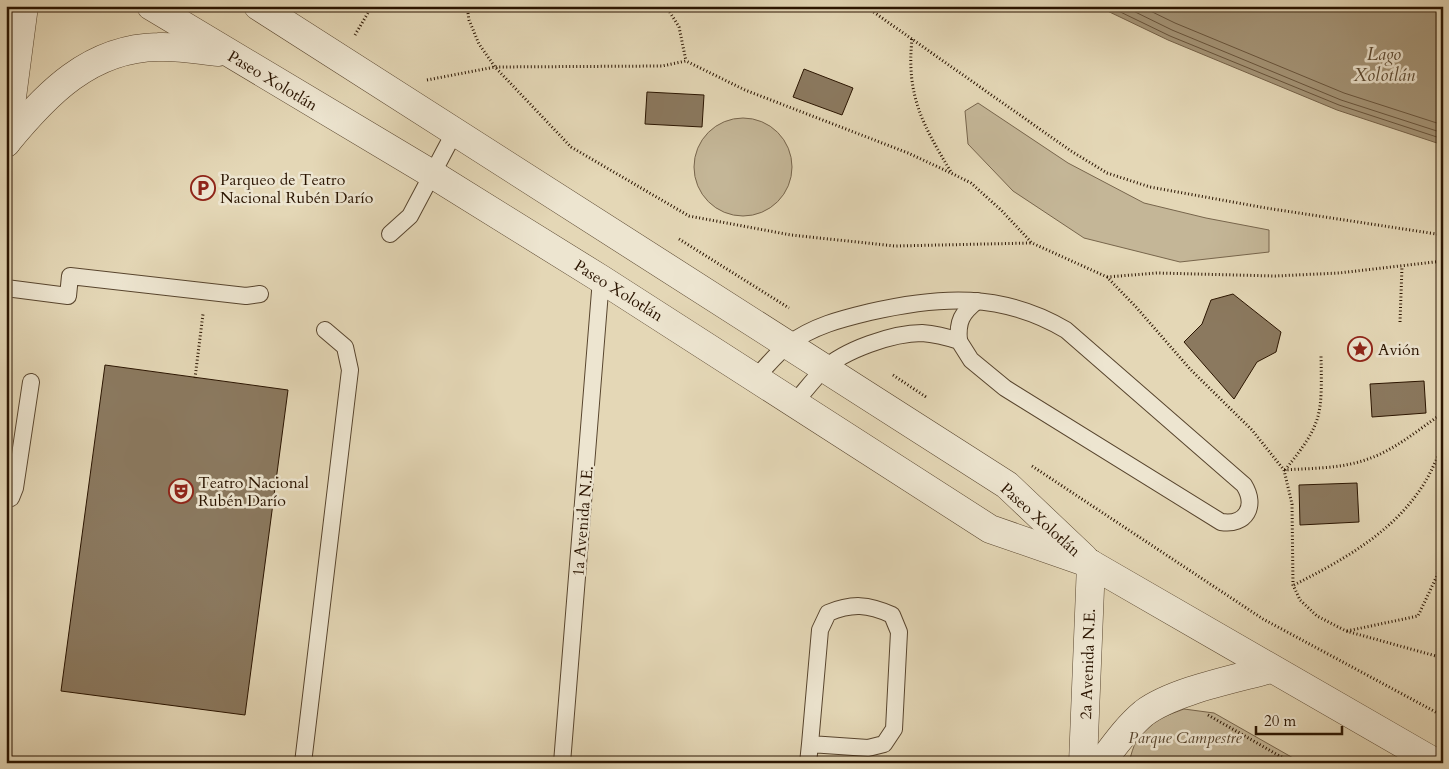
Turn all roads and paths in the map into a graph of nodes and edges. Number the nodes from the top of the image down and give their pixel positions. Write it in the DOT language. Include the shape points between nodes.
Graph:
graph roads {
  1 [pos="24,6"];
  2 [pos="151,6"];
  3 [pos="258,6"];
  4 [pos="467,6"];
  5 [pos="666,6"];
  6 [pos="865,6"];
  7 [pos="912,39"];
  8 [pos="228,53"];
  9 [pos="686,61"];
  10 [pos="495,67"];
  11 [pos="385,89"];
  12 [pos="454,133"];
  13 [pos="6,144"];
  14 [pos="951,173"];
  15 [pos="432,174"];
  16 [pos="390,234"];
  17 [pos="1443,236"];
  18 [pos="1032,243"];
  19 [pos="1443,261"];
  20 [pos="1402,267"];
  21 [pos="1107,277"];
  22 [pos="601,279"];
  23 [pos="6,288"];
  24 [pos="206,292"];
  25 [pos="260,294"];
  26 [pos="977,301"];
  27 [pos="1400,322"];
  28 [pos="325,330"];
  29 [pos="959,341"];
  30 [pos="787,345"];
  31 [pos="1321,356"];
  32 [pos="823,370"];
  33 [pos="893,375"];
  34 [pos="756,377"];
  35 [pos="195,378"];
  36 [pos="31,382"];
  37 [pos="795,402"];
  38 [pos="934,402"];
  39 [pos="1443,412"];
  40 [pos="1443,446"];
  41 [pos="1024,462"];
  42 [pos="1284,470"];
  43 [pos="6,500"];
  44 [pos="1091,564"];
  45 [pos="1443,564"];
  46 [pos="1293,585"];
  47 [pos="1346,631"];
  48 [pos="1443,658"];
  49 [pos="1271,669"];
  50 [pos="1177,697"];
  51 [pos="1443,716"];
  52 [pos="810,744"];
  53 [pos="304,763"];
  54 [pos="562,763"];
  55 [pos="808,763"];
  56 [pos="1083,763"];
  57 [pos="1101,763"];
  58 [pos="1292,763"];
  59 [pos="1436,763"];
  1 -- 13 [label="street"];
  2 -- 8 [label="street, Paseo Xolotlán"];
  3 -- 11 [label="street, Paseo Xolotlán"];
  4 -- 10 [label="path" via="479,44"];
  5 -- 9 [label="path" via="679,27"];
  6 -- 7 [label="path"];
  7 -- 14 [label="path" via="909,66 914,94 924,126"];
  7 -- 17 [label="path" via="1070,151 1108,173 1150,187"];
  8 -- 13 [label="street" via="157,46 103,58 82,68 48,94"];
  8 -- 15 [label="street, Paseo Xolotlán"];
  9 -- 10 [label="path" via="662,66"];
  9 -- 14 [label="path" via="745,90"];
  10 -- 11 [label="path"];
  10 -- 18 [label="path" via="571,147 689,216 791,235 895,246"];
  11 -- 12 [label="street, Paseo Xolotlán"];
  12 -- 15 [label="lane"];
  12 -- 30 [label="street, Paseo Xolotlán"];
  14 -- 18 [label="path" via="972,183"];
  15 -- 16 [label="lane" via="410,216"];
  15 -- 22 [label="street, Paseo Xolotlán"];
  18 -- 21 [label="path"];
  19 -- 20 [label="path"];
  20 -- 21 [label="path" via="1275,276 1157,273"];
  20 -- 27 [label="path"];
  21 -- 42 [label="path" via="1252,430"];
  22 -- 34 [label="street, Paseo Xolotlán"];
  22 -- 54 [label="lane, 1a Avenida N.E."];
  23 -- 24 [label="lane" via="68,296 70,276"];
  24 -- 25 [label="lane" via="246,296"];
  24 -- 35 [label="path"];
  26 -- 29 [label="lane" via="959,319"];
  26 -- 29 [label="lane" via="1024,310 1066,330 1244,485 1251,496 1249,508 1242,519 1233,523 1221,522 1005,388 970,360"];
  26 -- 30 [label="lane" via="924,301 842,319 819,327"];
  28 -- 53 [label="lane" via="345,347 350,370"];
  29 -- 32 [label="lane" via="921,333 898,336 855,350"];
  30 -- 32 [label="street, Paseo Xolotlán"];
  30 -- 34 [label="lane"];
  31 -- 42 [label="path" via="1319,420 1306,443"];
  32 -- 37 [label="lane"];
  32 -- 44 [label="street, Paseo Xolotlán" via="1006,485"];
  33 -- 38 [label="path"];
  34 -- 37 [label="street, Paseo Xolotlán"];
  36 -- 43 [label="lane" via="15,488 11,498"];
  37 -- 44 [label="street, Paseo Xolotlán" via="990,529"];
  39 -- 42 [label="path" via="1400,443 1368,459 1334,467"];
  40 -- 46 [label="path" via="1418,494 1388,526 1342,560"];
  41 -- 51 [label="path" via="1263,619"];
  42 -- 46 [label="path" via="1292,504"];
  44 -- 49 [label="street, Paseo Xolotlán"];
  44 -- 56 [label="street, 2a Avenida N.E."];
  45 -- 47 [label="path" via="1418,616"];
  46 -- 47 [label="path" via="1300,600 1317,616"];
  47 -- 48 [label="path"];
  49 -- 50 [label="street"];
  49 -- 59 [label="street, Paseo Xolotlán"];
  50 -- 57 [label="street" via="1144,713"];
  50 -- 58 [label="path"];
  52 -- 52 [label="lane" via="820,630 828,613 846,606 874,607 892,615 900,632 894,729 884,744 868,748"];
  52 -- 55 [label="lane"];
}
